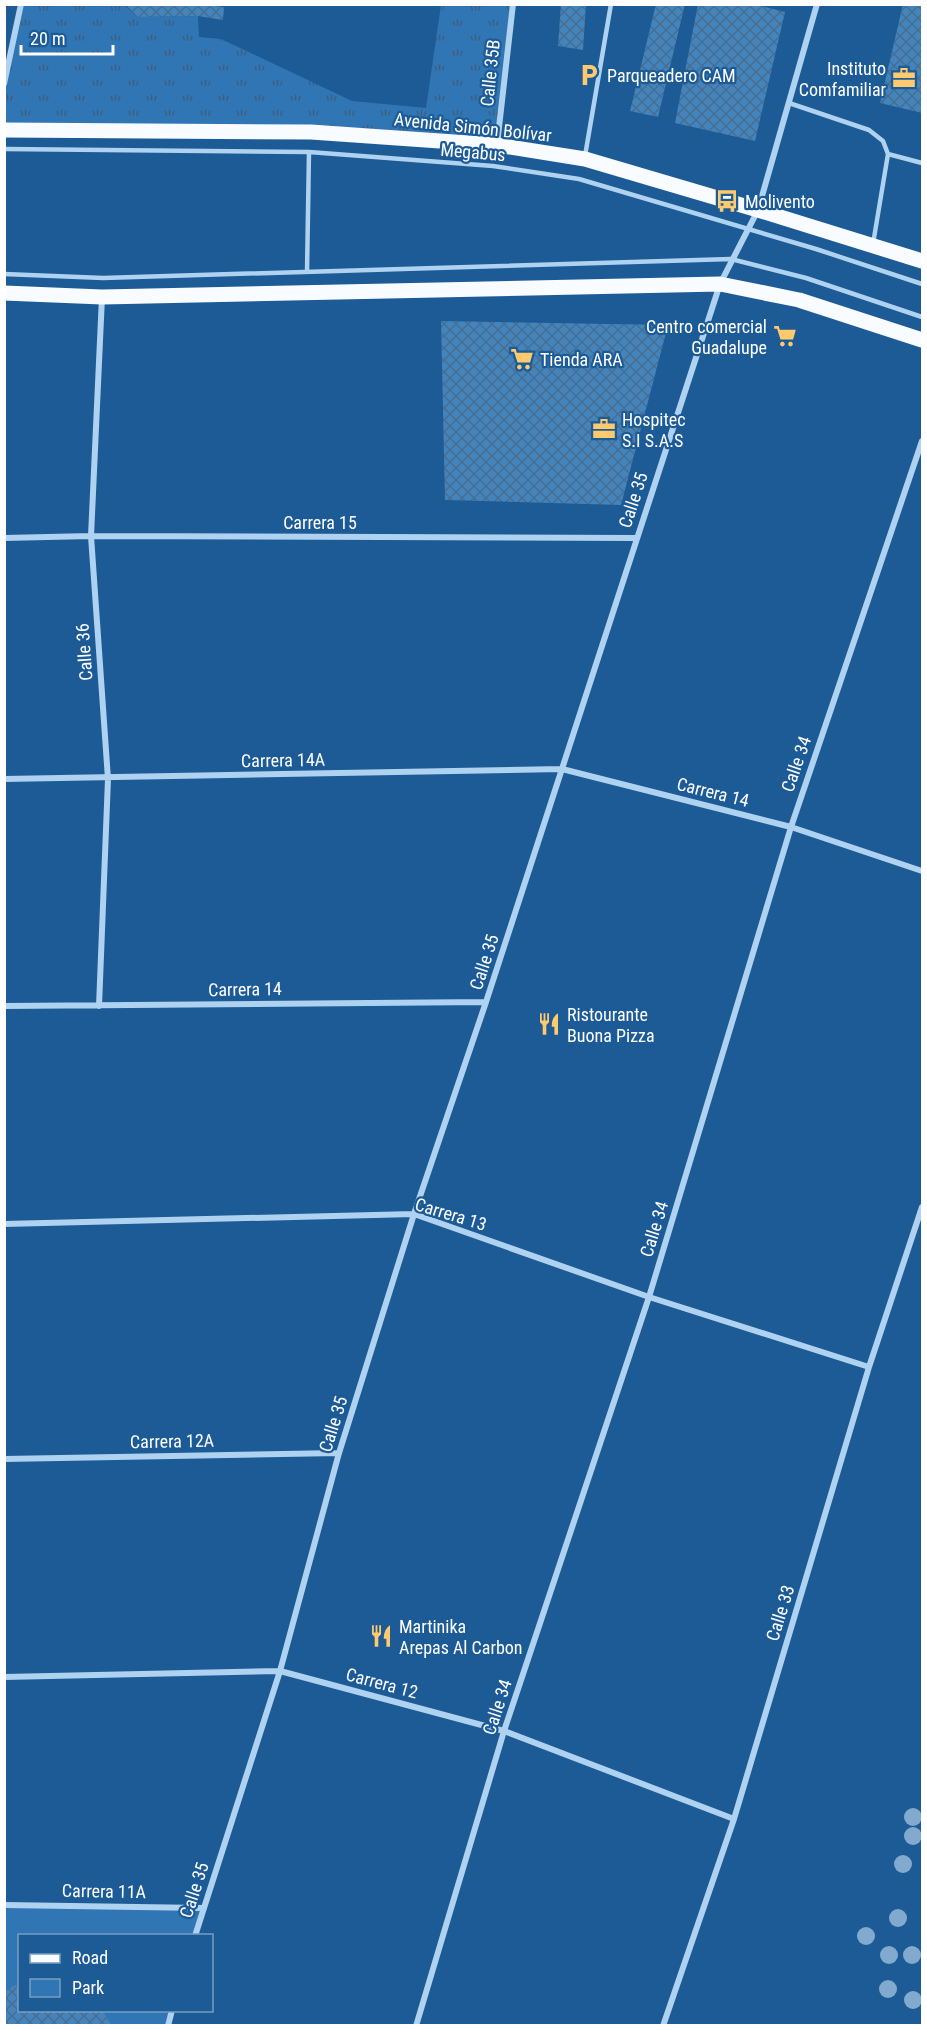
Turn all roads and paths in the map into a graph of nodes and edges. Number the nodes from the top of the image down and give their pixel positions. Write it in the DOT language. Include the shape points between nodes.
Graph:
graph roads {
  1 [pos="21,4"];
  2 [pos="513,4"];
  3 [pos="611,4"];
  4 [pos="818,4"];
  5 [pos="4,84"];
  6 [pos="789,103"];
  7 [pos="4,130"];
  8 [pos="497,145"];
  9 [pos="4,149"];
  10 [pos="309,152"];
  11 [pos="888,154"];
  12 [pos="585,159"];
  13 [pos="922,163"];
  14 [pos="758,210"];
  15 [pos="747,230"];
  16 [pos="872,247"];
  17 [pos="731,259"];
  18 [pos="922,261"];
  19 [pos="307,272"];
  20 [pos="4,274"];
  21 [pos="720,284"];
  22 [pos="922,284"];
  23 [pos="4,293"];
  24 [pos="102,297"];
  25 [pos="922,317"];
  26 [pos="922,340"];
  27 [pos="922,441"];
  28 [pos="92,536"];
  29 [pos="4,538"];
  30 [pos="636,538"];
  31 [pos="562,769"];
  32 [pos="4,779"];
  33 [pos="108,779"];
  34 [pos="791,827"];
  35 [pos="922,872"];
  36 [pos="486,1002"];
  37 [pos="4,1006"];
  38 [pos="99,1006"];
  39 [pos="922,1207"];
  40 [pos="414,1214"];
  41 [pos="4,1224"];
  42 [pos="649,1298"];
  43 [pos="870,1367"];
  44 [pos="339,1453"];
  45 [pos="4,1459"];
  46 [pos="280,1671"];
  47 [pos="4,1677"];
  48 [pos="504,1731"];
  49 [pos="734,1819"];
  50 [pos="4,1905"];
  51 [pos="203,1908"];
  52 [pos="195,1934"];
  53 [pos="416,2025"];
  54 [pos="663,2025"];
  1 -- 5 [label="street"];
  2 -- 8 [label="street, Calle 35B"];
  3 -- 12 [label="lane"];
  4 -- 6 [label="street, Calle 35"];
  6 -- 11 [label="lane" via="869,130 883,141"];
  6 -- 14 [label="street, Calle 35"];
  7 -- 8 [label="main road, Avenida Simón Bolívar" via="310,132"];
  8 -- 12 [label="main road, Avenida Simón Bolívar"];
  9 -- 10 [label="lane, Megabus"];
  10 -- 15 [label="lane, Megabus" via="493,166 579,179"];
  10 -- 19 [label="lane"];
  11 -- 13 [label="lane"];
  11 -- 16 [label="lane"];
  12 -- 14 [label="main road, Avenida Simón Bolívar"];
  14 -- 15 [label="street, Calle 35"];
  14 -- 16 [label="main road, Avenida Simón Bolívar"];
  15 -- 17 [label="street, Calle 35"];
  15 -- 22 [label="lane, Megabus"];
  16 -- 18 [label="main road, Avenida Simón Bolívar"];
  17 -- 19 [label="lane"];
  17 -- 21 [label="street, Calle 35"];
  17 -- 25 [label="lane" via="806,278"];
  19 -- 20 [label="lane" via="104,278"];
  21 -- 24 [label="main road"];
  21 -- 26 [label="main road" via="799,300"];
  21 -- 30 [label="street, Calle 35"];
  23 -- 24 [label="main road"];
  24 -- 28 [label="street, Calle 36"];
  27 -- 34 [label="street, Calle 34"];
  28 -- 29 [label="street, Carrera 15"];
  28 -- 30 [label="street, Carrera 15"];
  28 -- 33 [label="street, Calle 36"];
  30 -- 31 [label="street, Calle 35"];
  31 -- 33 [label="street, Carrera 14A"];
  31 -- 34 [label="street, Carrera 14"];
  31 -- 36 [label="street, Calle 35"];
  32 -- 33 [label="street, Carrera 14A"];
  33 -- 38 [label="street, Calle 36"];
  34 -- 35 [label="street, Carrera 14"];
  34 -- 42 [label="street, Calle 34"];
  36 -- 38 [label="street, Carrera 14"];
  36 -- 40 [label="street, Calle 35"];
  37 -- 38 [label="street, Carrera 14"];
  39 -- 43 [label="street, Calle 33"];
  40 -- 41 [label="street, Carrera 13"];
  40 -- 42 [label="street, Carrera 13"];
  40 -- 44 [label="street, Calle 35"];
  42 -- 43 [label="street, Carrera 13"];
  42 -- 48 [label="street, Calle 34"];
  43 -- 49 [label="street, Calle 33"];
  44 -- 45 [label="street, Carrera 12A"];
  44 -- 46 [label="street, Calle 35"];
  46 -- 47 [label="street, Carrera 12"];
  46 -- 48 [label="street, Carrera 12"];
  46 -- 51 [label="street, Calle 35"];
  48 -- 49 [label="street, Carrera 12"];
  48 -- 53 [label="street, Calle 34"];
  49 -- 54 [label="street, Calle 33"];
  50 -- 51 [label="street, Carrera 11A"];
  51 -- 52 [label="street, Calle 35"];
}
